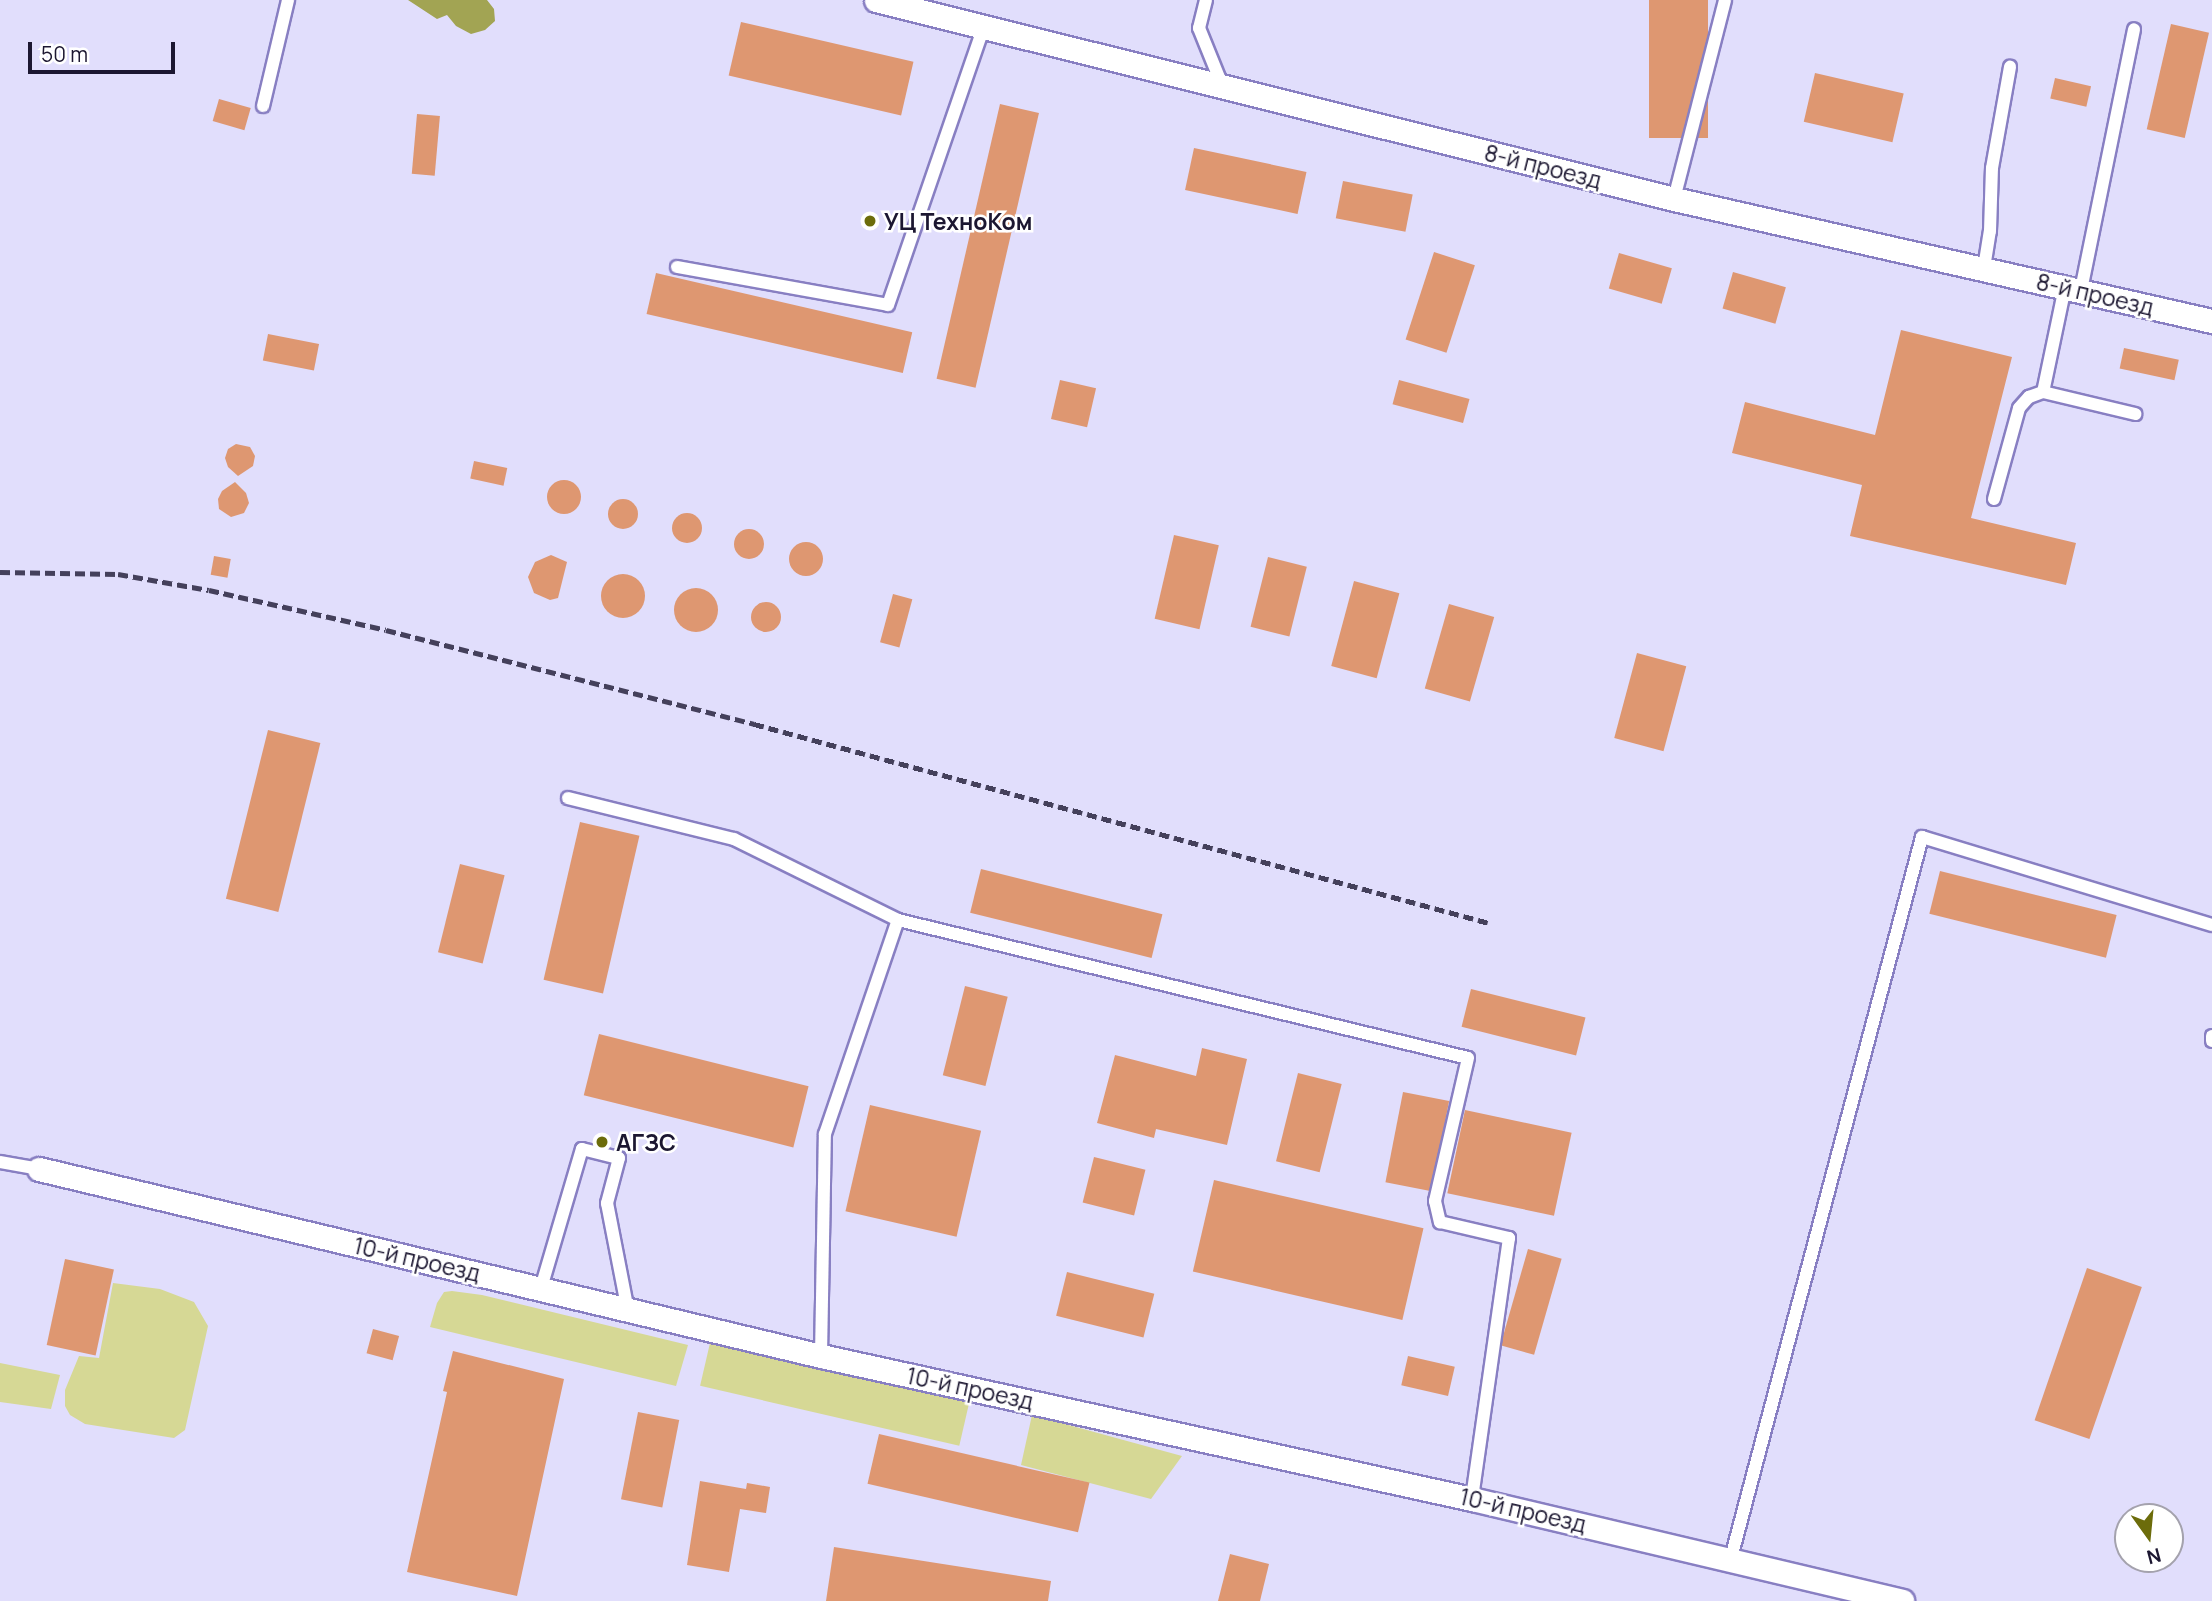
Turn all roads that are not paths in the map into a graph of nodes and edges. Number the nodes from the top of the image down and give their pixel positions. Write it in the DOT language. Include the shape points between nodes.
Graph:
graph roads {
  1 [pos="288,0"];
  2 [pos="876,0"];
  3 [pos="1206,0"];
  4 [pos="1726,0"];
  5 [pos="984,26"];
  6 [pos="2134,29"];
  7 [pos="2010,67"];
  8 [pos="1222,85"];
  9 [pos="263,106"];
  10 [pos="1674,199"];
  11 [pos="677,267"];
  12 [pos="1984,268"];
  13 [pos="2073,288"];
  14 [pos="2212,321"];
  15 [pos="2043,392"];
  16 [pos="2135,414"];
  17 [pos="1994,499"];
  18 [pos="568,798"];
  19 [pos="898,920"];
  20 [pos="2212,925"];
  21 [pos="0,1162"];
  22 [pos="39,1169"];
  23 [pos="541,1288"];
  24 [pos="628,1311"];
  25 [pos="821,1356"];
  26 [pos="1472,1499"];
  27 [pos="1731,1559"];
  28 [pos="1902,1601"];
  1 -- 9 [label="lane"];
  2 -- 5 [label="street, 8-й проезд"];
  3 -- 8 [label="lane" via="1199,28"];
  4 -- 10 [label="lane"];
  5 -- 8 [label="street, 8-й проезд"];
  5 -- 11 [label="lane" via="888,305"];
  6 -- 13 [label="lane"];
  7 -- 12 [label="lane" via="1992,168"];
  8 -- 10 [label="street, 8-й проезд"];
  10 -- 12 [label="street, 8-й проезд"];
  12 -- 13 [label="street, 8-й проезд"];
  13 -- 14 [label="street, 8-й проезд"];
  13 -- 15 [label="lane"];
  15 -- 16 [label="lane"];
  15 -- 17 [label="lane" via="2029,397 2019,408"];
  18 -- 19 [label="lane" via="734,839"];
  19 -- 25 [label="lane" via="825,1134"];
  19 -- 26 [label="lane" via="1468,1058 1435,1201 1440,1222 1509,1238"];
  20 -- 27 [label="lane" via="1922,837"];
  21 -- 22 [label="lane"];
  22 -- 23 [label="street, 10-й проезд"];
  23 -- 24 [label="street, 10-й проезд"];
  23 -- 24 [label="lane" via="582,1149 619,1158 607,1203"];
  24 -- 25 [label="street, 10-й проезд"];
  25 -- 26 [label="street, 10-й проезд"];
  26 -- 27 [label="street, 10-й проезд"];
  27 -- 28 [label="street, 10-й проезд"];
}
